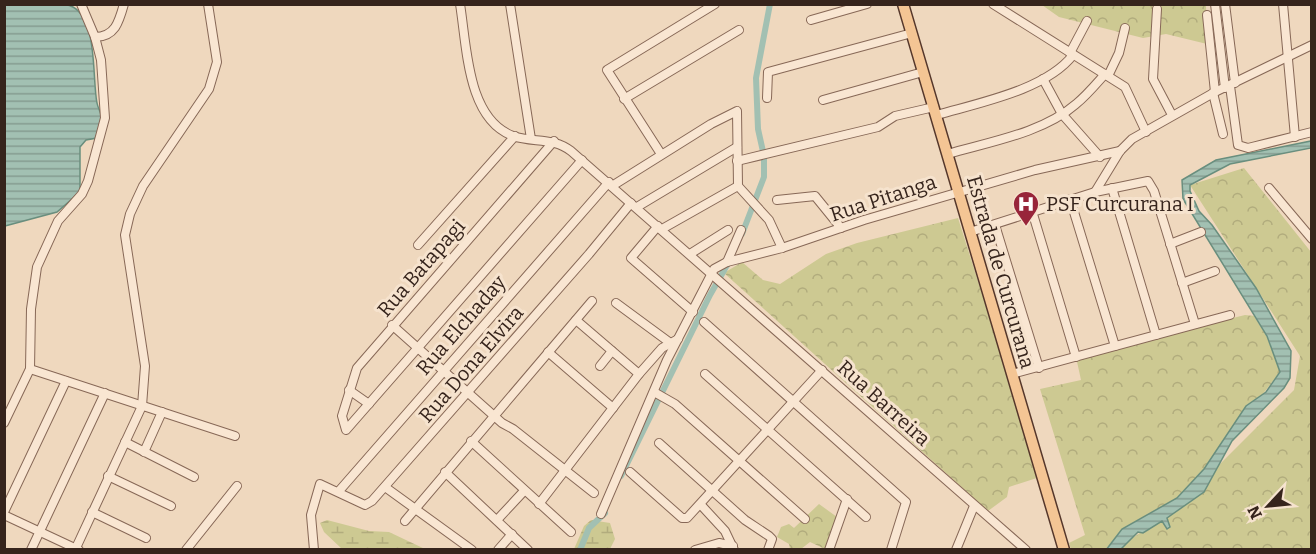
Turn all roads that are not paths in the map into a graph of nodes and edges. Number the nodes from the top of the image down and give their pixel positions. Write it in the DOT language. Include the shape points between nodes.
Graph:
graph roads {
  1 [pos="81,4"];
  2 [pos="124,4"];
  3 [pos="208,4"];
  4 [pos="460,4"];
  5 [pos="510,4"];
  6 [pos="715,4"];
  7 [pos="867,4"];
  8 [pos="903,4"];
  9 [pos="993,4"];
  10 [pos="1215,4"];
  11 [pos="1225,4"];
  12 [pos="1283,4"];
  13 [pos="1156,9"];
  14 [pos="1207,15"];
  15 [pos="812,20"];
  16 [pos="1087,21"];
  17 [pos="1125,28"];
  18 [pos="739,30"];
  19 [pos="912,33"];
  20 [pos="95,37"];
  21 [pos="1311,45"];
  22 [pos="1072,54"];
  23 [pos="1287,57"];
  24 [pos="923,72"];
  25 [pos="1106,75"];
  26 [pos="1043,79"];
  27 [pos="1230,86"];
  28 [pos="1214,93"];
  29 [pos="767,98"];
  30 [pos="624,99"];
  31 [pos="823,100"];
  32 [pos="935,111"];
  33 [pos="1062,114"];
  34 [pos="1172,115"];
  35 [pos="1146,132"];
  36 [pos="1311,132"];
  37 [pos="1223,134"];
  38 [pos="515,136"];
  39 [pos="1295,137"];
  40 [pos="531,139"];
  41 [pos="554,141"];
  42 [pos="737,147"];
  43 [pos="1120,151"];
  44 [pos="661,154"];
  45 [pos="948,154"];
  46 [pos="1100,157"];
  47 [pos="582,160"];
  48 [pos="737,161"];
  49 [pos="611,184"];
  50 [pos="738,186"];
  51 [pos="1112,188"];
  52 [pos="1269,188"];
  53 [pos="959,192"];
  54 [pos="1095,192"];
  55 [pos="1070,199"];
  56 [pos="777,200"];
  57 [pos="634,205"];
  58 [pos="1032,212"];
  59 [pos="995,225"];
  60 [pos="660,228"];
  61 [pos="841,228"];
  62 [pos="728,230"];
  63 [pos="741,230"];
  64 [pos="970,232"];
  65 [pos="1200,232"];
  66 [pos="1311,239"];
  67 [pos="1170,244"];
  68 [pos="418,245"];
  69 [pos="782,249"];
  70 [pos="690,254"];
  71 [pos="727,261"];
  72 [pos="1215,271"];
  73 [pos="717,276"];
  74 [pos="1182,283"];
  75 [pos="592,301"];
  76 [pos="616,303"];
  77 [pos="693,312"];
  78 [pos="1230,315"];
  79 [pos="576,320"];
  80 [pos="704,322"];
  81 [pos="1196,324"];
  82 [pos="392,326"];
  83 [pos="1156,335"];
  84 [pos="678,339"];
  85 [pos="669,342"];
  86 [pos="1115,345"];
  87 [pos="417,349"];
  88 [pos="612,351"];
  89 [pos="548,352"];
  90 [pos="1076,357"];
  91 [pos="600,366"];
  92 [pos="1039,368"];
  93 [pos="30,369"];
  94 [pos="442,370"];
  95 [pos="822,370"];
  96 [pos="639,374"];
  97 [pos="705,374"];
  98 [pos="1012,374"];
  99 [pos="66,381"];
  100 [pos="349,390"];
  101 [pos="469,392"];
  102 [pos="654,392"];
  103 [pos="105,393"];
  104 [pos="794,401"];
  105 [pos="369,404"];
  106 [pos="142,406"];
  107 [pos="613,408"];
  108 [pos="162,412"];
  109 [pos="494,414"];
  110 [pos="4,423"];
  111 [pos="767,431"];
  112 [pos="235,436"];
  113 [pos="471,441"];
  114 [pos="125,442"];
  115 [pos="659,443"];
  116 [pos="144,452"];
  117 [pos="740,461"];
  118 [pos="565,470"];
  119 [pos="445,472"];
  120 [pos="630,472"];
  121 [pos="108,476"];
  122 [pos="194,477"];
  123 [pos="237,486"];
  124 [pos="385,487"];
  125 [pos="524,490"];
  126 [pos="339,491"];
  127 [pos="713,492"];
  128 [pos="594,493"];
  129 [pos="847,499"];
  130 [pos="539,504"];
  131 [pos="171,506"];
  132 [pos="701,506"];
  133 [pos="974,506"];
  134 [pos="415,508"];
  135 [pos="92,512"];
  136 [pos="4,514"];
  137 [pos="601,514"];
  138 [pos="866,517"];
  139 [pos="805,519"];
  140 [pos="497,520"];
  141 [pos="405,521"];
  142 [pos="40,531"];
  143 [pos="571,532"];
  144 [pos="512,534"];
  145 [pos="147,538"];
  146 [pos="734,548"];
  147 [pos="1023,548"];
  148 [pos="31,549"];
  149 [pos="77,549"];
  150 [pos="186,549"];
  151 [pos="314,549"];
  152 [pos="472,549"];
  153 [pos="498,549"];
  154 [pos="528,549"];
  155 [pos="695,549"];
  156 [pos="768,549"];
  157 [pos="829,549"];
  158 [pos="891,549"];
  159 [pos="956,549"];
  160 [pos="1064,549"];
  1 -- 20 [label="street"];
  2 -- 20 [label="street" via="115,29 106,37"];
  3 -- 106 [label="street" via="217,62 209,88 142,186 125,236 145,366"];
  4 -- 38 [label="street" via="476,97 490,120"];
  5 -- 40 [label="street"];
  6 -- 30 [label="street" via="607,70"];
  7 -- 15 [label="street"];
  8 -- 19 [label="main road, Estrada de Curcurana"];
  9 -- 22 [label="street"];
  10 -- 27 [label="street"];
  11 -- 27 [label="street"];
  12 -- 23 [label="street"];
  13 -- 34 [label="street" via="1153,79"];
  14 -- 28 [label="street"];
  16 -- 22 [label="street"];
  17 -- 25 [label="street" via="1119,52"];
  18 -- 30 [label="street"];
  19 -- 24 [label="main road, Estrada de Curcurana"];
  19 -- 29 [label="street" via="768,72"];
  20 -- 93 [label="street" via="105,90 102,136 85,188 58,221 37,267 31,309"];
  21 -- 23 [label="street"];
  22 -- 25 [label="street"];
  22 -- 26 [label="street"];
  23 -- 27 [label="street"];
  23 -- 39 [label="street"];
  24 -- 31 [label="street"];
  24 -- 32 [label="main road, Estrada de Curcurana"];
  25 -- 33 [label="street"];
  25 -- 35 [label="street" via="1128,91"];
  26 -- 32 [label="street" via="1000,96"];
  26 -- 33 [label="street"];
  27 -- 28 [label="street"];
  27 -- 39 [label="street" via="1238,145 1248,148"];
  28 -- 34 [label="street"];
  28 -- 37 [label="street"];
  30 -- 44 [label="street"];
  32 -- 45 [label="main road, Estrada de Curcurana"];
  32 -- 48 [label="street" via="895,116 878,127"];
  33 -- 45 [label="street" via="1024,131"];
  33 -- 46 [label="street"];
  34 -- 35 [label="street"];
  35 -- 43 [label="street"];
  36 -- 39 [label="street"];
  38 -- 40 [label="street, Rua Barreira"];
  38 -- 68 [label="street"];
  40 -- 41 [label="street, Rua Barreira"];
  41 -- 47 [label="street, Rua Barreira"];
  41 -- 82 [label="street, Rua Batapagi"];
  42 -- 44 [label="street, Rua Elchaday" via="735,111"];
  42 -- 48 [label="street"];
  42 -- 57 [label="street, Rua Dona Elvira"];
  43 -- 46 [label="street, Rua Pitanga"];
  43 -- 54 [label="street"];
  44 -- 49 [label="street, Rua Elchaday"];
  45 -- 53 [label="main road, Estrada de Curcurana"];
  46 -- 53 [label="street, Rua Pitanga" via="1064,162"];
  47 -- 49 [label="street, Rua Barreira"];
  47 -- 87 [label="street"];
  48 -- 50 [label="street"];
  49 -- 57 [label="street, Rua Barreira"];
  49 -- 94 [label="street, Rua Elchaday"];
  50 -- 60 [label="street"];
  50 -- 69 [label="street" via="769,220"];
  51 -- 54 [label="street"];
  51 -- 67 [label="street" via="1142,181 1152,185"];
  51 -- 83 [label="street"];
  52 -- 66 [label="street"];
  53 -- 61 [label="street, Rua Pitanga"];
  53 -- 64 [label="main road, Estrada de Curcurana"];
  54 -- 55 [label="street"];
  55 -- 58 [label="street"];
  55 -- 86 [label="street"];
  56 -- 61 [label="street" via="815,196"];
  57 -- 60 [label="street, Rua Barreira"];
  57 -- 101 [label="street, Rua Dona Elvira"];
  58 -- 59 [label="street"];
  58 -- 90 [label="street"];
  59 -- 64 [label="street"];
  59 -- 92 [label="street"];
  60 -- 70 [label="street, Rua Barreira"];
  60 -- 77 [label="street" via="631,258"];
  61 -- 69 [label="street, Rua Pitanga"];
  62 -- 70 [label="street"];
  63 -- 71 [label="street"];
  64 -- 98 [label="main road, Estrada de Curcurana"];
  65 -- 67 [label="street"];
  67 -- 74 [label="street"];
  69 -- 71 [label="street, Rua Pitanga"];
  70 -- 73 [label="street, Rua Barreira"];
  71 -- 73 [label="street" via="717,266"];
  72 -- 74 [label="street"];
  73 -- 77 [label="street"];
  73 -- 95 [label="street, Rua Barreira"];
  74 -- 81 [label="street"];
  75 -- 79 [label="street"];
  76 -- 85 [label="street"];
  77 -- 84 [label="street"];
  78 -- 81 [label="street"];
  79 -- 88 [label="street"];
  79 -- 89 [label="street"];
  80 -- 104 [label="street"];
  81 -- 83 [label="street"];
  82 -- 87 [label="street"];
  82 -- 100 [label="street, Rua Batapagi" via="357,368"];
  83 -- 86 [label="street"];
  84 -- 85 [label="street"];
  84 -- 102 [label="street"];
  85 -- 96 [label="street"];
  86 -- 90 [label="street"];
  87 -- 94 [label="street"];
  87 -- 105 [label="street"];
  88 -- 91 [label="street"];
  88 -- 96 [label="street"];
  89 -- 107 [label="street"];
  89 -- 109 [label="street"];
  90 -- 92 [label="street"];
  92 -- 98 [label="street"];
  93 -- 99 [label="street"];
  93 -- 110 [label="street"];
  94 -- 101 [label="street"];
  94 -- 126 [label="street, Rua Elchaday"];
  95 -- 104 [label="street"];
  95 -- 133 [label="street, Rua Barreira"];
  96 -- 107 [label="street"];
  97 -- 111 [label="street"];
  98 -- 160 [label="main road, Estrada de Curcurana"];
  99 -- 103 [label="street"];
  99 -- 136 [label="street"];
  100 -- 105 [label="street"];
  100 -- 105 [label="street, Rua Batapagi" via="342,416 346,430"];
  101 -- 109 [label="street"];
  101 -- 124 [label="street, Rua Dona Elvira"];
  102 -- 117 [label="street" via="675,404"];
  102 -- 137 [label="street"];
  103 -- 106 [label="street"];
  103 -- 142 [label="street"];
  104 -- 111 [label="street"];
  104 -- 158 [label="street" via="906,502"];
  106 -- 108 [label="street"];
  106 -- 114 [label="street"];
  107 -- 118 [label="street"];
  108 -- 112 [label="street"];
  108 -- 116 [label="street"];
  109 -- 113 [label="street"];
  109 -- 118 [label="street"];
  111 -- 117 [label="street"];
  111 -- 129 [label="street"];
  113 -- 119 [label="street"];
  113 -- 125 [label="street"];
  114 -- 116 [label="street"];
  114 -- 121 [label="street"];
  115 -- 127 [label="street"];
  116 -- 122 [label="street"];
  117 -- 127 [label="street"];
  117 -- 139 [label="street"];
  118 -- 128 [label="street"];
  118 -- 130 [label="street"];
  119 -- 134 [label="street"];
  119 -- 140 [label="street"];
  120 -- 132 [label="street" via="682,518 687,519"];
  121 -- 131 [label="street"];
  121 -- 135 [label="street"];
  123 -- 150 [label="street"];
  124 -- 126 [label="street, Rua Dona Elvira" via="365,505"];
  124 -- 134 [label="street"];
  125 -- 130 [label="street"];
  125 -- 140 [label="street"];
  126 -- 151 [label="street, Rua Dona Elvira" via="320,484 311,515"];
  127 -- 132 [label="street"];
  127 -- 156 [label="street" via="752,526 770,536"];
  129 -- 138 [label="street"];
  129 -- 157 [label="street"];
  130 -- 143 [label="street"];
  132 -- 146 [label="street" via="725,531"];
  133 -- 147 [label="street, Rua Barreira"];
  133 -- 159 [label="street"];
  134 -- 141 [label="street"];
  134 -- 152 [label="street"];
  135 -- 145 [label="street"];
  135 -- 149 [label="street"];
  136 -- 142 [label="street"];
  140 -- 144 [label="street"];
  142 -- 148 [label="street"];
  142 -- 149 [label="street"];
  144 -- 153 [label="street"];
  144 -- 154 [label="street"];
  146 -- 155 [label="street" via="719,543"];
}
